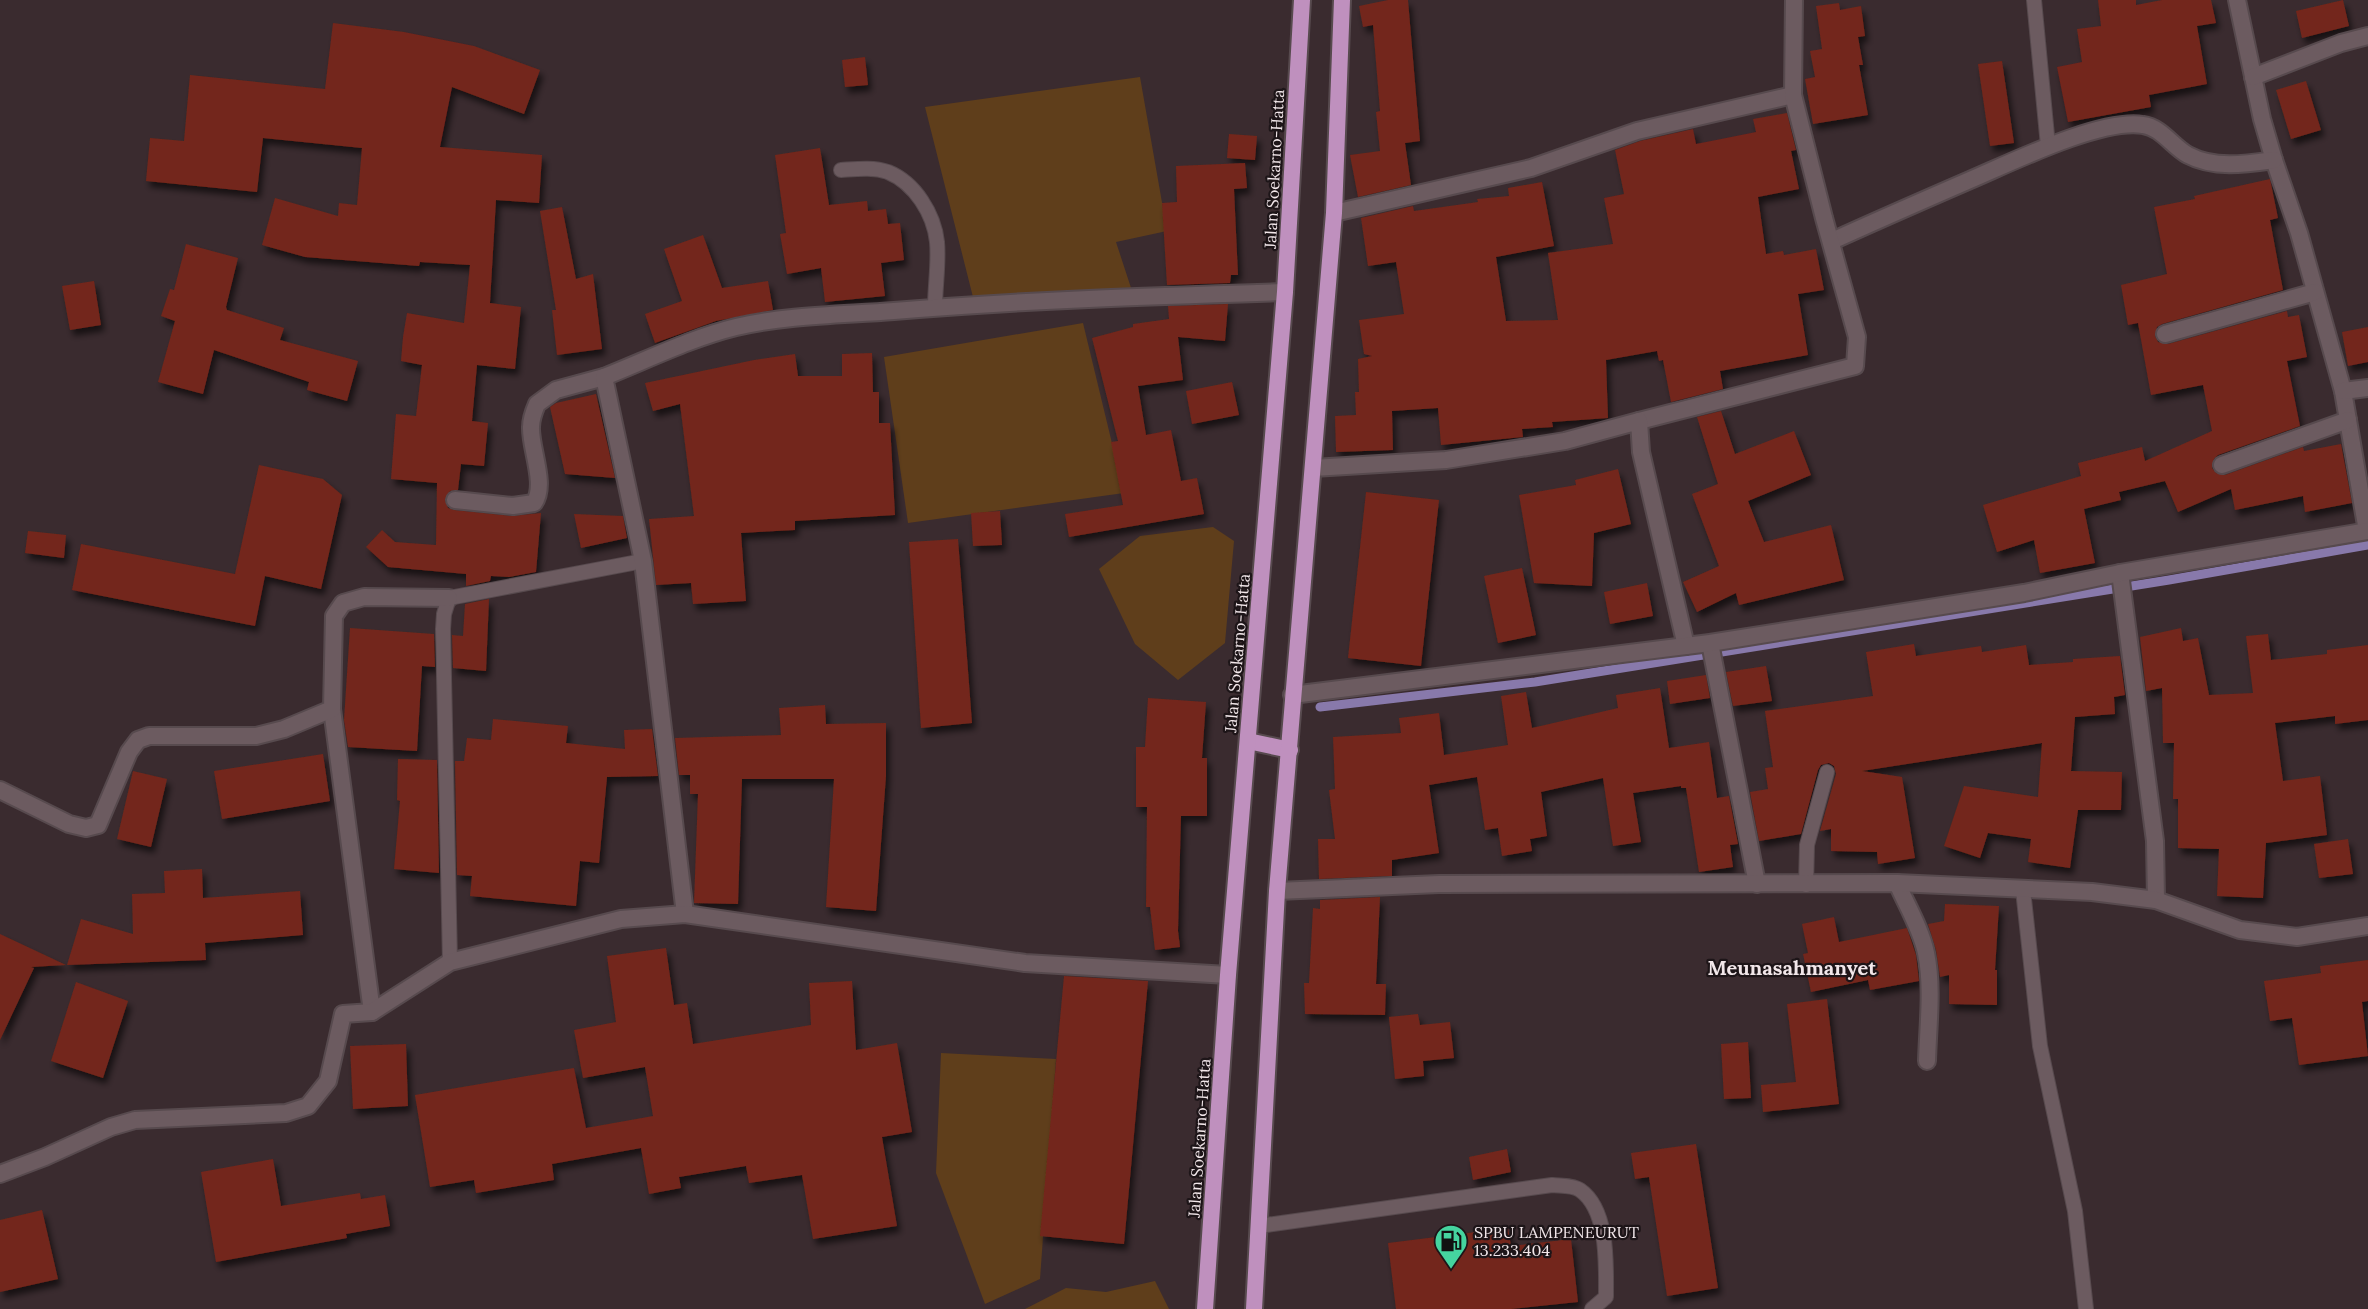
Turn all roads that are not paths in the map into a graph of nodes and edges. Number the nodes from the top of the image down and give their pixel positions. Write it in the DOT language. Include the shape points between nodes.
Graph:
graph roads {
  1 [pos="1302,0"];
  2 [pos="1342,0"];
  3 [pos="1794,0"];
  4 [pos="2034,0"];
  5 [pos="2237,0"];
  6 [pos="2368,36"];
  7 [pos="2253,77"];
  8 [pos="1793,95"];
  9 [pos="2048,146"];
  10 [pos="2274,160"];
  11 [pos="841,170"];
  12 [pos="1334,213"];
  13 [pos="1832,240"];
  14 [pos="1285,292"];
  15 [pos="2314,292"];
  16 [pos="935,308"];
  17 [pos="2165,334"];
  18 [pos="604,377"];
  19 [pos="2368,388"];
  20 [pos="2343,391"];
  21 [pos="2348,420"];
  22 [pos="1639,421"];
  23 [pos="2222,465"];
  24 [pos="1313,468"];
  25 [pos="455,500"];
  26 [pos="2368,531"];
  27 [pos="643,561"];
  28 [pos="2121,578"];
  29 [pos="449,598"];
  30 [pos="1686,646"];
  31 [pos="1711,646"];
  32 [pos="1292,695"];
  33 [pos="332,709"];
  34 [pos="1248,741"];
  35 [pos="1290,750"];
  36 [pos="1827,772"];
  37 [pos="0,789"];
  38 [pos="1897,883"];
  39 [pos="1757,884"];
  40 [pos="1806,885"];
  41 [pos="2023,890"];
  42 [pos="1277,891"];
  43 [pos="2156,900"];
  44 [pos="685,914"];
  45 [pos="2368,926"];
  46 [pos="450,962"];
  47 [pos="1228,975"];
  48 [pos="372,1012"];
  49 [pos="1927,1061"];
  50 [pos="0,1174"];
  51 [pos="1259,1226"];
  52 [pos="1205,1309"];
  53 [pos="1254,1309"];
  54 [pos="1593,1309"];
  55 [pos="2086,1309"];
  1 -- 14 [label="highway, Jalan Soekarno-Hatta"];
  2 -- 12 [label="highway"];
  3 -- 8 [label="street"];
  4 -- 9 [label="lane"];
  5 -- 7 [label="street"];
  6 -- 7 [label="street"];
  7 -- 10 [label="street"];
  8 -- 12 [label="street" via="1637,131 1531,168"];
  8 -- 13 [label="street"];
  9 -- 10 [label="street" via="2118,124 2145,125 2188,155 2216,163"];
  9 -- 13 [label="street"];
  10 -- 15 [label="street"];
  11 -- 16 [label="lane" via="889,173 909,186 923,203 932,218 937,242"];
  12 -- 24 [label="highway"];
  13 -- 22 [label="street" via="1857,337 1855,366"];
  14 -- 16 [label="street"];
  14 -- 34 [label="highway, Jalan Soekarno-Hatta"];
  15 -- 17 [label="street"];
  15 -- 20 [label="street"];
  16 -- 18 [label="street" via="737,327"];
  18 -- 25 [label="street" via="556,390 537,404 531,429 539,486 534,502 513,506"];
  18 -- 27 [label="street"];
  19 -- 20 [label="street"];
  20 -- 21 [label="street"];
  21 -- 23 [label="street"];
  21 -- 26 [label="street"];
  22 -- 24 [label="street" via="1564,441 1446,460"];
  22 -- 30 [label="street" via="1641,452"];
  24 -- 32 [label="highway"];
  26 -- 28 [label="street"];
  27 -- 29 [label="lane"];
  27 -- 44 [label="street"];
  28 -- 31 [label="street"];
  28 -- 43 [label="street" via="2155,841"];
  29 -- 33 [label="street" via="364,597 344,603 334,616"];
  29 -- 46 [label="lane" via="443,629"];
  30 -- 31 [label="street"];
  30 -- 32 [label="street"];
  31 -- 39 [label="street"];
  32 -- 35 [label="highway"];
  33 -- 37 [label="street" via="256,736 149,736 138,740 129,752 98,825 86,828 69,824"];
  33 -- 48 [label="street"];
  34 -- 35 [label="highway"];
  34 -- 47 [label="highway, Jalan Soekarno-Hatta"];
  35 -- 42 [label="highway"];
  36 -- 40 [label="lane" via="1807,845"];
  38 -- 40 [label="street"];
  38 -- 41 [label="street"];
  38 -- 49 [label="street" via="1926,953"];
  39 -- 40 [label="street"];
  39 -- 42 [label="street" via="1438,885"];
  41 -- 43 [label="street" via="2092,892"];
  41 -- 55 [label="lane" via="2040,1046 2074,1211"];
  42 -- 51 [label="highway"];
  43 -- 45 [label="street" via="2240,930 2297,937"];
  44 -- 46 [label="street" via="621,919"];
  44 -- 47 [label="street" via="1025,963"];
  46 -- 48 [label="street"];
  47 -- 52 [label="highway, Jalan Soekarno-Hatta"];
  48 -- 50 [label="street" via="343,1014 328,1081 308,1106 286,1113 135,1120"];
  51 -- 53 [label="highway"];
  51 -- 54 [label="lane" via="1552,1185 1579,1188 1594,1205 1606,1249 1606,1297"];
}
